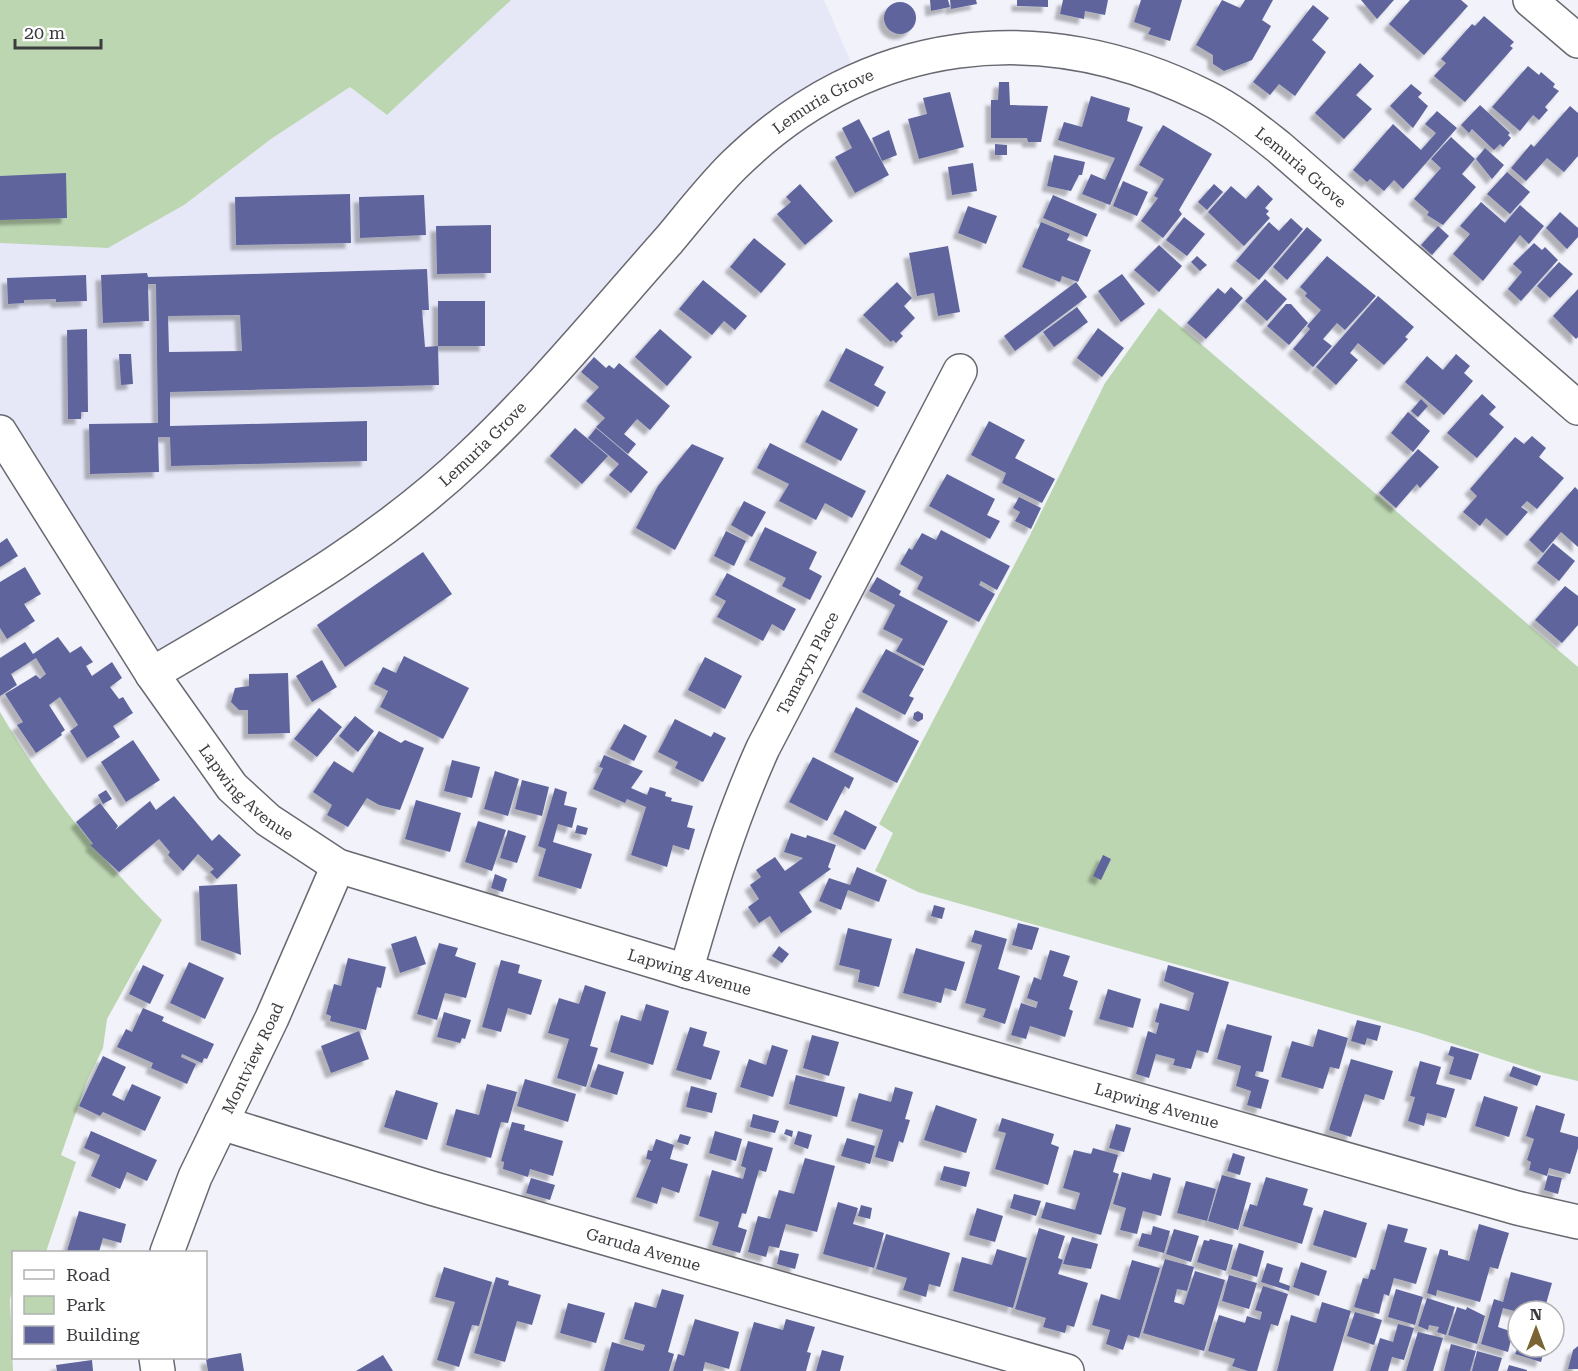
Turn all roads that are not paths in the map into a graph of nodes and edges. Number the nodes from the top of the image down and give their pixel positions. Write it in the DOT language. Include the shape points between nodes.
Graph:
graph roads {
  1 [pos="1530,0"];
  2 [pos="1578,41"];
  3 [pos="960,371"];
  4 [pos="1578,408"];
  5 [pos="0,432"];
  6 [pos="152,674"];
  7 [pos="338,866"];
  8 [pos="686,971"];
  9 [pos="221,1124"];
  10 [pos="1578,1222"];
  11 [pos="167,1251"];
  12 [pos="1067,1371"];
  1 -- 2 [label="street"];
  3 -- 8 [label="street, Tamaryn Place" via="740,798 719,855"];
  4 -- 6 [label="street, Lemuria Grove" via="1280,148 1207,97 1150,72 1091,55 1034,47 984,47 931,54 877,70 828,93 779,128 734,166 549,376 480,448 396,522 317,578"];
  5 -- 6 [label="street, Lapwing Avenue"];
  6 -- 7 [label="street, Lapwing Avenue" via="232,787 268,820"];
  7 -- 8 [label="street, Lapwing Avenue"];
  7 -- 9 [label="street, Montview Road"];
  8 -- 10 [label="street, Lapwing Avenue" via="1517,1208"];
  9 -- 11 [label="street, Montview Road" via="195,1177"];
  9 -- 12 [label="street, Garuda Avenue"];
}
